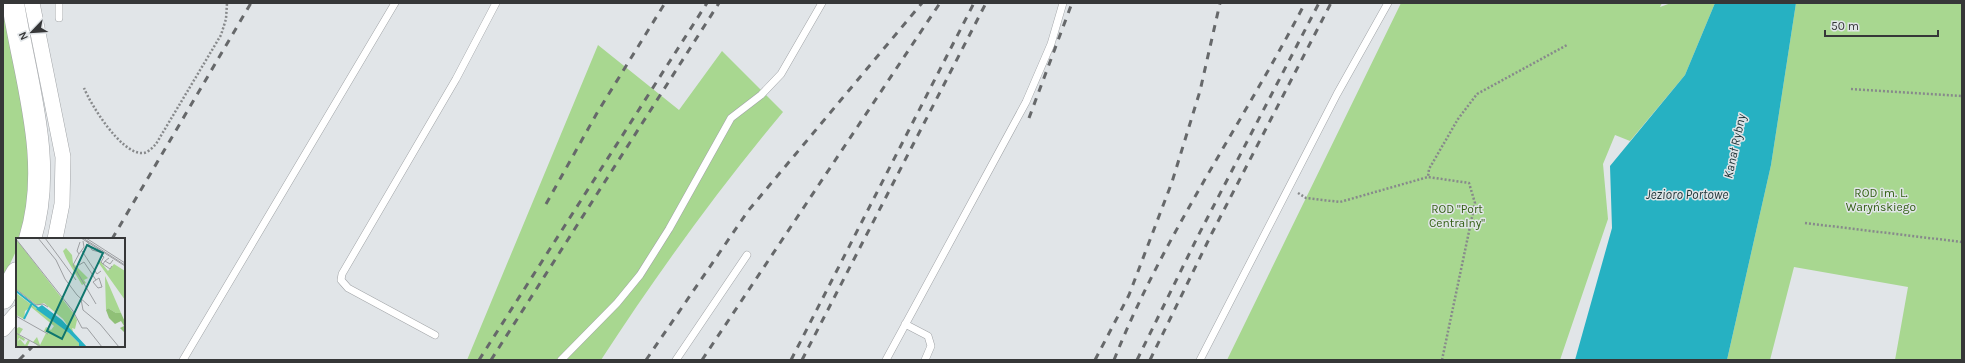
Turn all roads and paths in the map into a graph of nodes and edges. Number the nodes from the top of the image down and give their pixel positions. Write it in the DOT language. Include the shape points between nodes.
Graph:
graph roads {
  1 [pos="13,3"];
  2 [pos="32,3"];
  3 [pos="59,3"];
  4 [pos="227,3"];
  5 [pos="395,3"];
  6 [pos="496,3"];
  7 [pos="822,3"];
  8 [pos="1388,3"];
  9 [pos="1064,4"];
  10 [pos="59,18"];
  11 [pos="1567,45"];
  12 [pos="84,88"];
  13 [pos="1851,89"];
  14 [pos="1962,96"];
  15 [pos="1428,176"];
  16 [pos="1306,198"];
  17 [pos="1805,223"];
  18 [pos="32,231"];
  19 [pos="55,238"];
  20 [pos="1962,242"];
  21 [pos="747,255"];
  22 [pos="16,275"];
  23 [pos="3,298"];
  24 [pos="16,314"];
  25 [pos="905,324"];
  26 [pos="3,329"];
  27 [pos="435,335"];
  28 [pos="182,360"];
  29 [pos="561,360"];
  30 [pos="676,360"];
  31 [pos="886,360"];
  32 [pos="925,360"];
  33 [pos="1200,360"];
  34 [pos="1442,360"];
  1 -- 18 [label="main road" via="39,153 40,173"];
  2 -- 19 [label="street" via="62,157 62,204"];
  3 -- 10 [label="lane"];
  4 -- 12 [label="path" via="221,35 156,144 148,152 136,152 120,139 90,102"];
  5 -- 28 [label="lane"];
  6 -- 27 [label="lane" via="456,79 342,274 341,280 348,288"];
  7 -- 29 [label="lane" via="781,74 761,95 731,118 669,229 640,275 617,303"];
  8 -- 33 [label="lane" via="1337,94"];
  9 -- 25 [label="lane" via="1051,44 1026,102"];
  11 -- 15 [label="path" via="1477,94 1458,119 1429,169"];
  13 -- 14 [label="path"];
  15 -- 16 [label="path" via="1340,202"];
  15 -- 34 [label="path" via="1469,183 1475,203"];
  17 -- 20 [label="path"];
  21 -- 30 [label="lane"];
  22 -- 23 [label="main road"];
  24 -- 26 [label="street"];
  25 -- 31 [label="lane"];
  25 -- 32 [label="lane" via="928,336 931,346"];
}
